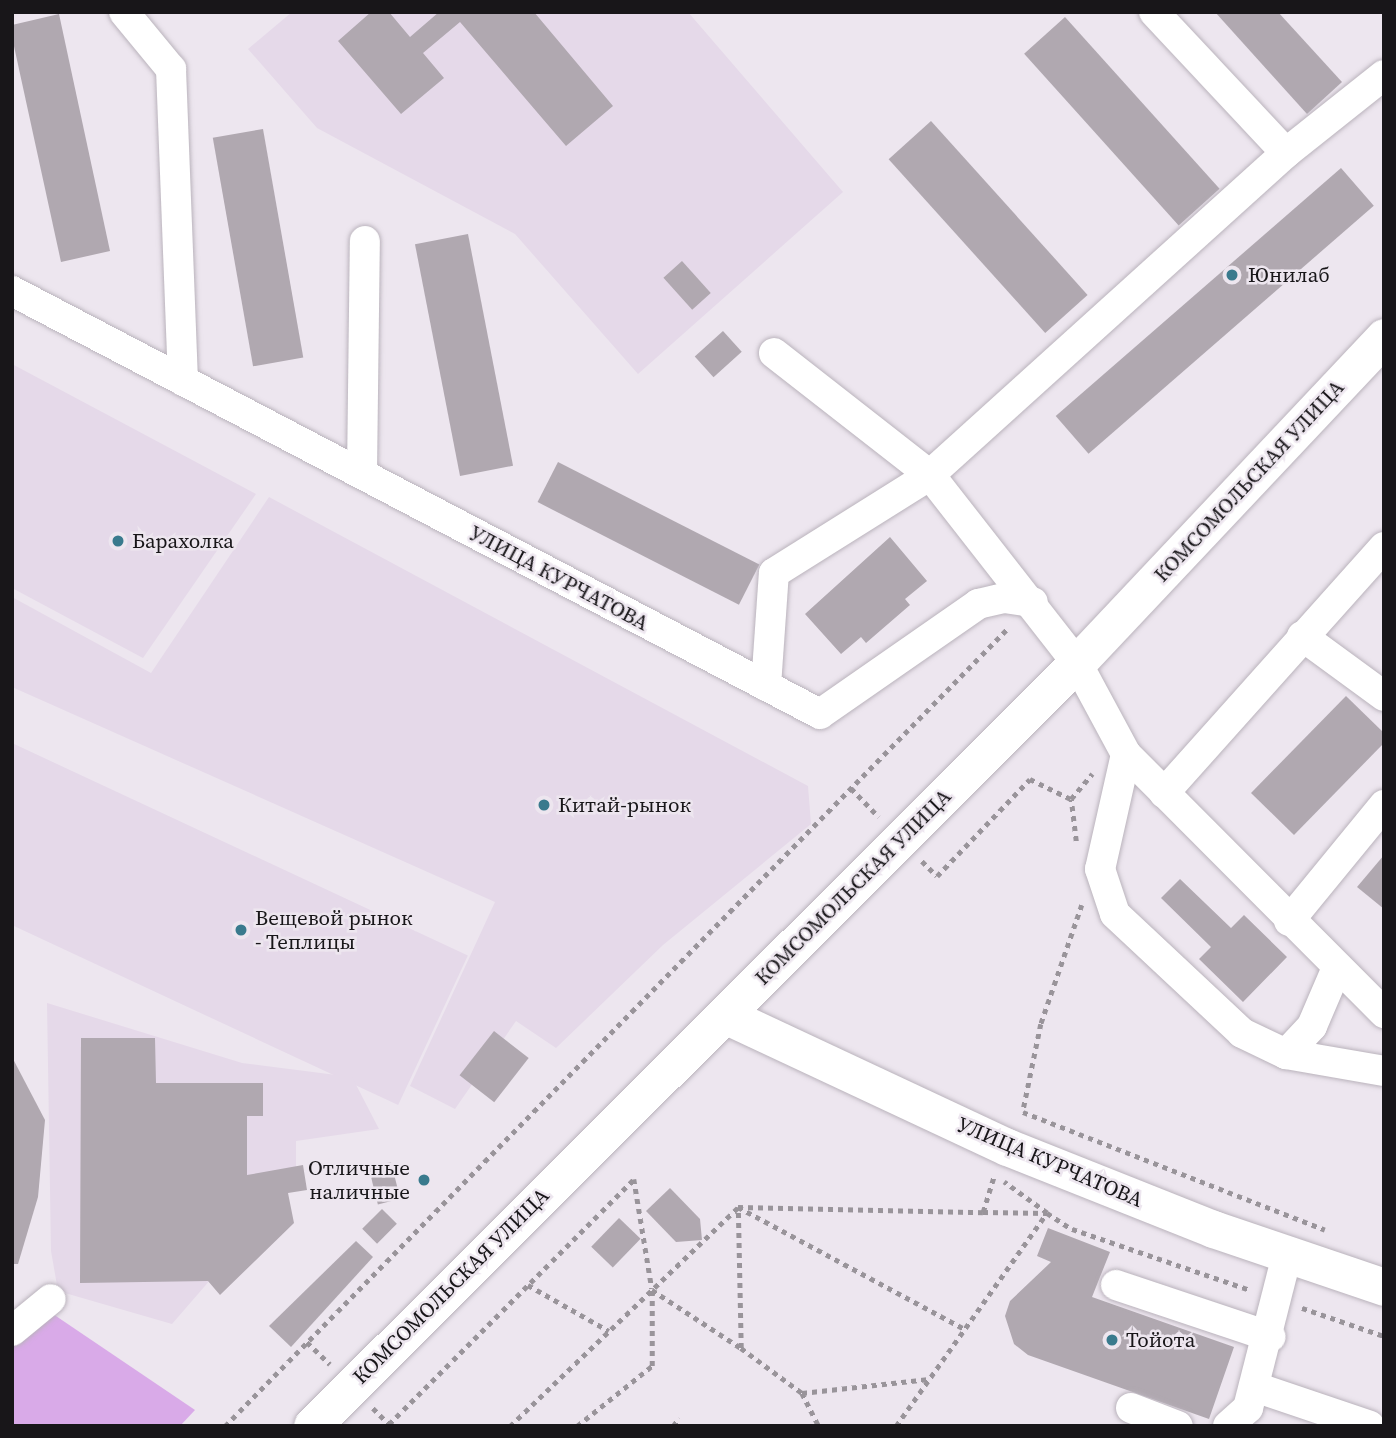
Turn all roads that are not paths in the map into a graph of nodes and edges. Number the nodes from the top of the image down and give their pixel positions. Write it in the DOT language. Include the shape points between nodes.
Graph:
graph roads {
  1 [pos="124,12"];
  2 [pos="1154,12"];
  3 [pos="1384,75"];
  4 [pos="1286,153"];
  5 [pos="365,241"];
  6 [pos="12,291"];
  7 [pos="1384,337"];
  8 [pos="774,353"];
  9 [pos="183,381"];
  10 [pos="362,474"];
  11 [pos="930,475"];
  12 [pos="1384,547"];
  13 [pos="1033,602"];
  14 [pos="1302,636"];
  15 [pos="1077,663"];
  16 [pos="766,686"];
  17 [pos="1384,696"];
  18 [pos="1123,748"];
  19 [pos="1164,793"];
  20 [pos="1384,805"];
  21 [pos="1289,921"];
  22 [pos="1336,970"];
  23 [pos="1384,1013"];
  24 [pos="725,1015"];
  25 [pos="1286,1054"];
  26 [pos="1384,1071"];
  27 [pos="1287,1255"];
  28 [pos="1116,1285"];
  29 [pos="1384,1287"];
  30 [pos="51,1299"];
  31 [pos="12,1331"];
  32 [pos="1271,1337"];
  33 [pos="1255,1387"];
  34 [pos="1130,1408"];
  35 [pos="312,1426"];
  36 [pos="1178,1426"];
  37 [pos="1228,1426"];
  38 [pos="1370,1426"];
  1 -- 9 [label="street" via="171,69"];
  2 -- 4 [label="street"];
  3 -- 4 [label="street"];
  4 -- 11 [label="street"];
  5 -- 10 [label="street"];
  6 -- 9 [label="street, УЛИЦА КУРЧАТОВА"];
  7 -- 15 [label="main road, КОМСОМОЛЬСКАЯ УЛИЦА"];
  8 -- 11 [label="street"];
  9 -- 10 [label="street, УЛИЦА КУРЧАТОВА"];
  10 -- 16 [label="street, УЛИЦА КУРЧАТОВА"];
  11 -- 13 [label="street"];
  11 -- 16 [label="street" via="774,573"];
  12 -- 14 [label="street"];
  13 -- 15 [label="street"];
  13 -- 16 [label="street, УЛИЦА КУРЧАТОВА" via="1004,598 978,604 820,714"];
  14 -- 17 [label="street"];
  14 -- 19 [label="street"];
  15 -- 18 [label="street"];
  15 -- 24 [label="main road, КОМСОМОЛЬСКАЯ УЛИЦА"];
  18 -- 19 [label="street"];
  18 -- 25 [label="street" via="1100,869 1115,914 1242,1033"];
  19 -- 21 [label="street"];
  20 -- 21 [label="street"];
  21 -- 22 [label="street"];
  22 -- 23 [label="street"];
  22 -- 25 [label="street" via="1312,1026"];
  24 -- 27 [label="main road, УЛИЦА КУРЧАТОВА" via="1007,1147"];
  24 -- 35 [label="main road, КОМСОМОЛЬСКАЯ УЛИЦА"];
  25 -- 26 [label="street"];
  27 -- 29 [label="main road, УЛИЦА КУРЧАТОВА"];
  27 -- 32 [label="street"];
  28 -- 32 [label="street"];
  30 -- 31 [label="street"];
  32 -- 33 [label="street"];
  33 -- 37 [label="street" via="1248,1408"];
  33 -- 38 [label="street"];
  34 -- 36 [label="street"];
}
